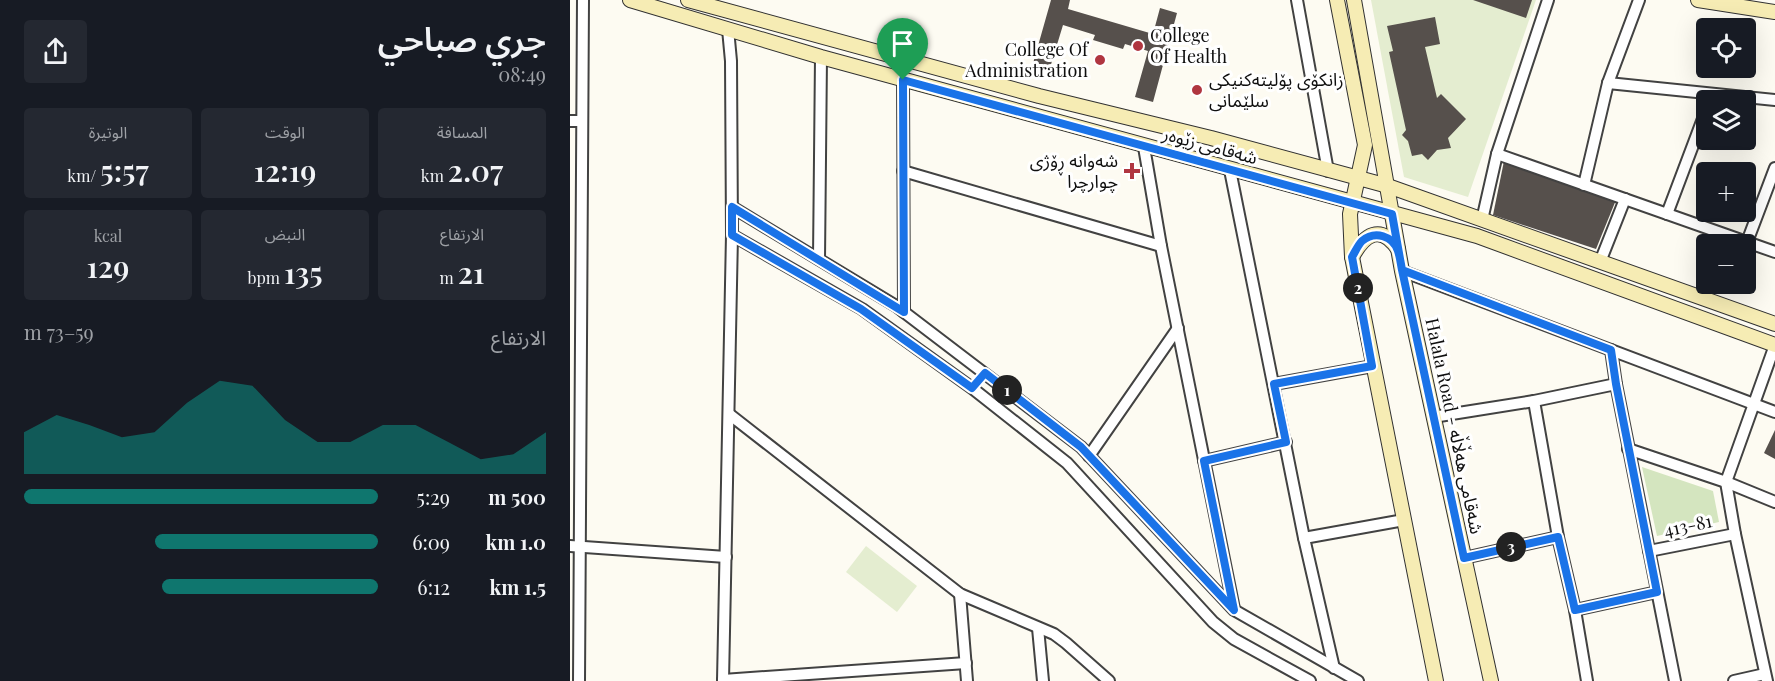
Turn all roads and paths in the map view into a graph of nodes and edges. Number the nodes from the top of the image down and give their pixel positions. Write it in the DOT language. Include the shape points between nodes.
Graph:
graph roads {
  1 [pos="583,0"];
  2 [pos="630,0"];
  3 [pos="1296,0"];
  4 [pos="1337,0"];
  5 [pos="1354,0"];
  6 [pos="1548,0"];
  7 [pos="1639,0"];
  8 [pos="1698,0"];
  9 [pos="695,2"];
  10 [pos="1775,12"];
  11 [pos="698,21"];
  12 [pos="728,29"];
  13 [pos="821,57"];
  14 [pos="903,80"];
  15 [pos="1608,82"];
  16 [pos="1696,96"];
  17 [pos="1756,99"];
  18 [pos="1775,100"];
  19 [pos="570,121"];
  20 [pos="582,121"];
  21 [pos="1696,137"];
  22 [pos="1144,147"];
  23 [pos="1497,154"];
  24 [pos="1775,168"];
  25 [pos="1230,170"];
  26 [pos="903,171"];
  27 [pos="1328,171"];
  28 [pos="1359,179"];
  29 [pos="1584,185"];
  30 [pos="1388,186"];
  31 [pos="1625,199"];
  32 [pos="1352,202"];
  33 [pos="732,207"];
  34 [pos="1392,214"];
  35 [pos="1667,214"];
  36 [pos="1482,220"];
  37 [pos="1724,234"];
  38 [pos="1750,234"];
  39 [pos="732,235"];
  40 [pos="1756,245"];
  41 [pos="1161,246"];
  42 [pos="1398,249"];
  43 [pos="1775,252"];
  44 [pos="1352,257"];
  45 [pos="819,259"];
  46 [pos="1600,262"];
  47 [pos="1402,270"];
  48 [pos="576,301"];
  49 [pos="904,312"];
  50 [pos="1775,324"];
  51 [pos="1178,328"];
  52 [pos="1775,345"];
  53 [pos="1611,350"];
  54 [pos="1372,366"];
  55 [pos="985,373"];
  56 [pos="575,377"];
  57 [pos="1274,384"];
  58 [pos="1616,384"];
  59 [pos="972,388"];
  60 [pos="1534,401"];
  61 [pos="1755,404"];
  62 [pos="1775,412"];
  63 [pos="729,414"];
  64 [pos="1433,417"];
  65 [pos="1286,442"];
  66 [pos="1628,449"];
  67 [pos="1089,456"];
  68 [pos="1204,461"];
  69 [pos="1726,482"];
  70 [pos="1775,502"];
  71 [pos="1404,520"];
  72 [pos="1735,534"];
  73 [pos="1558,537"];
  74 [pos="1304,538"];
  75 [pos="575,546"];
  76 [pos="1649,551"];
  77 [pos="726,557"];
  78 [pos="1464,558"];
  79 [pos="1657,592"];
  80 [pos="960,594"];
  81 [pos="1234,610"];
  82 [pos="1575,610"];
  83 [pos="1038,628"];
  84 [pos="966,663"];
  85 [pos="1334,668"];
  86 [pos="576,674"];
  87 [pos="806,677"];
  88 [pos="1766,677"];
  89 [pos="723,681"];
  90 [pos="967,681"];
  91 [pos="1043,681"];
  92 [pos="1109,681"];
  93 [pos="1310,681"];
  94 [pos="1358,681"];
  95 [pos="1436,681"];
  96 [pos="1491,681"];
  97 [pos="1587,681"];
  98 [pos="1675,681"];
  99 [pos="1734,681"];
  1 -- 20 [label="street"];
  2 -- 11 [label="main road, شەقامی زێوەر"];
  3 -- 27 [label="street"];
  4 -- 28 [label="main road" via="1365,145"];
  5 -- 30 [label="main road, Halala Road - شەقامی هەڵاڵە"];
  6 -- 23 [label="street"];
  7 -- 15 [label="street"];
  8 -- 10 [label="main road"];
  9 -- 11 [label="main road"];
  9 -- 27 [label="main road, شەقامی زێوەر"];
  11 -- 12 [label="main road, شەقامی زێوەر"];
  12 -- 13 [label="main road, شەقامی زێوەر"];
  12 -- 33 [label="street"];
  13 -- 14 [label="main road, شەقامی زێوەر"];
  13 -- 45 [label="street"];
  14 -- 22 [label="main road, شەقامی زێوەر"];
  14 -- 26 [label="street"];
  15 -- 16 [label="street"];
  15 -- 29 [label="street"];
  17 -- 18 [label="street"];
  19 -- 20 [label="street"];
  20 -- 48 [label="street"];
  21 -- 35 [label="street"];
  22 -- 25 [label="main road, شەقامی زێوەر"];
  22 -- 41 [label="street"];
  23 -- 29 [label="street"];
  23 -- 36 [label="street"];
  24 -- 38 [label="street"];
  25 -- 32 [label="main road, شەقامی زێوەر"];
  25 -- 57 [label="street"];
  26 -- 41 [label="street"];
  26 -- 49 [label="street"];
  27 -- 28 [label="main road, شەقامی زێوەر"];
  28 -- 30 [label="main road, شەقامی زێوەر"];
  28 -- 32 [label="main road"];
  29 -- 31 [label="street"];
  30 -- 34 [label="main road, Halala Road - شەقامی هەڵاڵە"];
  30 -- 36 [label="main road, شەقامی زێوەر"];
  31 -- 35 [label="street"];
  31 -- 46 [label="street"];
  32 -- 34 [label="main road, شەقامی زێوەر"];
  32 -- 44 [label="main road"];
  33 -- 39 [label="street"];
  33 -- 45 [label="street"];
  34 -- 42 [label="main road, Halala Road - شەقامی هەڵاڵە"];
  34 -- 52 [label="main road, شەقامی زێوەر" via="1477,236"];
  35 -- 37 [label="street"];
  36 -- 46 [label="main road, شەقامی زێوەر"];
  39 -- 59 [label="street" via="861,309"];
  39 -- 63 [label="street"];
  40 -- 43 [label="street"];
  41 -- 51 [label="street"];
  42 -- 44 [label="main road" via="1382,235 1370,236"];
  42 -- 47 [label="main road, Halala Road - شەقامی هەڵاڵە"];
  44 -- 54 [label="main road"];
  45 -- 49 [label="street"];
  46 -- 50 [label="main road, شەقامی زێوەر"];
  47 -- 53 [label="street"];
  47 -- 64 [label="main road, Halala Road - شەقامی هەڵاڵە"];
  48 -- 56 [label="street"];
  49 -- 55 [label="street"];
  51 -- 67 [label="street"];
  51 -- 68 [label="street"];
  52 -- 61 [label="street"];
  53 -- 58 [label="street"];
  53 -- 61 [label="street"];
  54 -- 57 [label="street"];
  54 -- 71 [label="main road"];
  55 -- 59 [label="street"];
  55 -- 67 [label="street"];
  56 -- 75 [label="street"];
  57 -- 65 [label="street"];
  58 -- 60 [label="street"];
  58 -- 66 [label="street"];
  59 -- 93 [label="street" via="1067,463 1212,622 1234,639"];
  60 -- 64 [label="street"];
  60 -- 73 [label="street"];
  61 -- 62 [label="street"];
  61 -- 69 [label="street"];
  63 -- 77 [label="street"];
  63 -- 80 [label="street"];
  64 -- 78 [label="main road, Halala Road - شەقامی هەڵاڵە"];
  65 -- 68 [label="street"];
  65 -- 74 [label="street"];
  66 -- 69 [label="street"];
  66 -- 76 [label="street"];
  67 -- 81 [label="street"];
  68 -- 81 [label="street"];
  69 -- 70 [label="street"];
  69 -- 72 [label="street"];
  71 -- 74 [label="street"];
  71 -- 95 [label="main road"];
  72 -- 76 [label="street, 413-81"];
  72 -- 88 [label="street"];
  73 -- 78 [label="street"];
  73 -- 82 [label="street"];
  74 -- 85 [label="street"];
  75 -- 77 [label="street"];
  75 -- 86 [label="street"];
  76 -- 79 [label="street"];
  77 -- 89 [label="street"];
  78 -- 96 [label="main road, Halala Road - شەقامی هەڵاڵە"];
  79 -- 82 [label="street"];
  79 -- 98 [label="street"];
  80 -- 83 [label="street"];
  80 -- 84 [label="street"];
  81 -- 85 [label="street"];
  82 -- 97 [label="street"];
  83 -- 91 [label="street"];
  83 -- 92 [label="street" via="1054,634"];
  84 -- 87 [label="street"];
  84 -- 90 [label="street"];
  85 -- 94 [label="street"];
  87 -- 89 [label="street"];
  88 -- 99 [label="street"];
}
